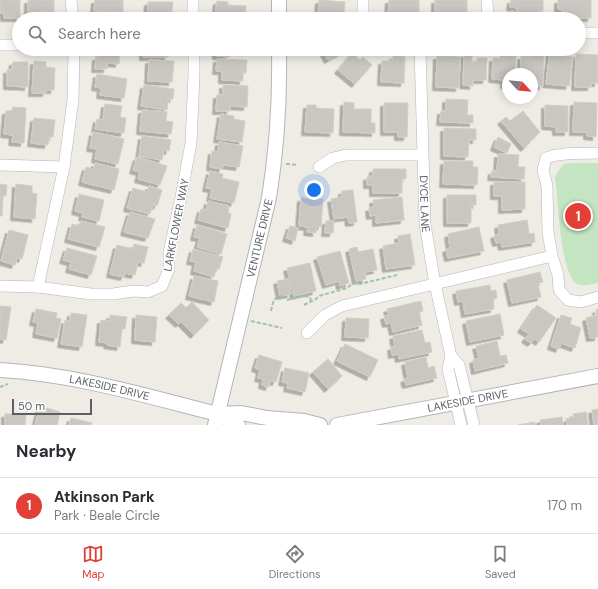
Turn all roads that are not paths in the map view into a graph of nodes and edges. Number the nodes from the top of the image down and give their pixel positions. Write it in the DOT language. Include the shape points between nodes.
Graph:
graph roads {
  1 [pos="71,0"];
  2 [pos="193,0"];
  3 [pos="279,0"];
  4 [pos="363,0"];
  5 [pos="487,0"];
  6 [pos="72,12"];
  7 [pos="193,12"];
  8 [pos="279,12"];
  9 [pos="363,12"];
  10 [pos="488,12"];
  11 [pos="586,33"];
  12 [pos="598,33"];
  13 [pos="12,45"];
  14 [pos="0,46"];
  15 [pos="74,56"];
  16 [pos="194,56"];
  17 [pos="279,56"];
  18 [pos="420,56"];
  19 [pos="598,153"];
  20 [pos="422,154"];
  21 [pos="0,165"];
  22 [pos="64,167"];
  23 [pos="319,167"];
  24 [pos="552,256"];
  25 [pos="435,284"];
  26 [pos="0,286"];
  27 [pos="38,287"];
  28 [pos="598,297"];
  29 [pos="306,333"];
  30 [pos="0,370"];
  31 [pos="598,376"];
  32 [pos="463,402"];
  33 [pos="216,420"];
  34 [pos="238,425"];
  35 [pos="320,425"];
  36 [pos="337,425"];
  37 [pos="461,425"];
  38 [pos="474,425"];
  1 -- 6 [label="street"];
  2 -- 7 [label="street"];
  3 -- 8 [label="street"];
  4 -- 9 [label="street"];
  5 -- 10 [label="street"];
  11 -- 12 [label="street"];
  13 -- 14 [label="street"];
  15 -- 22 [label="street" via="73,100"];
  16 -- 27 [label="street, LARKFLOWER WAY" via="191,143 169,252 169,269 162,286 148,292 113,294 91,294"];
  17 -- 33 [label="street, VENTURE DRIVE" via="279,109 269,198"];
  18 -- 20 [label="street, DYCE LANE"];
  19 -- 24 [label="street" via="557,154 546,158 543,170 547,186 548,232"];
  20 -- 23 [label="street" via="346,155 333,158"];
  20 -- 25 [label="street, DYCE LANE" via="425,224"];
  21 -- 22 [label="street"];
  22 -- 27 [label="street"];
  24 -- 25 [label="street"];
  24 -- 28 [label="street" via="558,275 559,290 568,300 581,302"];
  25 -- 29 [label="street" via="342,306 325,315"];
  25 -- 32 [label="street, DYCE LANE" via="451,356 459,365"];
  26 -- 27 [label="street, LARKFLOWER WAY"];
  30 -- 33 [label="street, LAKESIDE DRIVE" via="80,380"];
  31 -- 32 [label="street, LAKESIDE DRIVE"];
  32 -- 36 [label="street, LAKESIDE DRIVE"];
  32 -- 37 [label="street"];
  32 -- 38 [label="street"];
  33 -- 34 [label="street, LAKESIDE DRIVE"];
  33 -- 35 [label="street, LAKESIDE DRIVE" via="241,412"];
}
